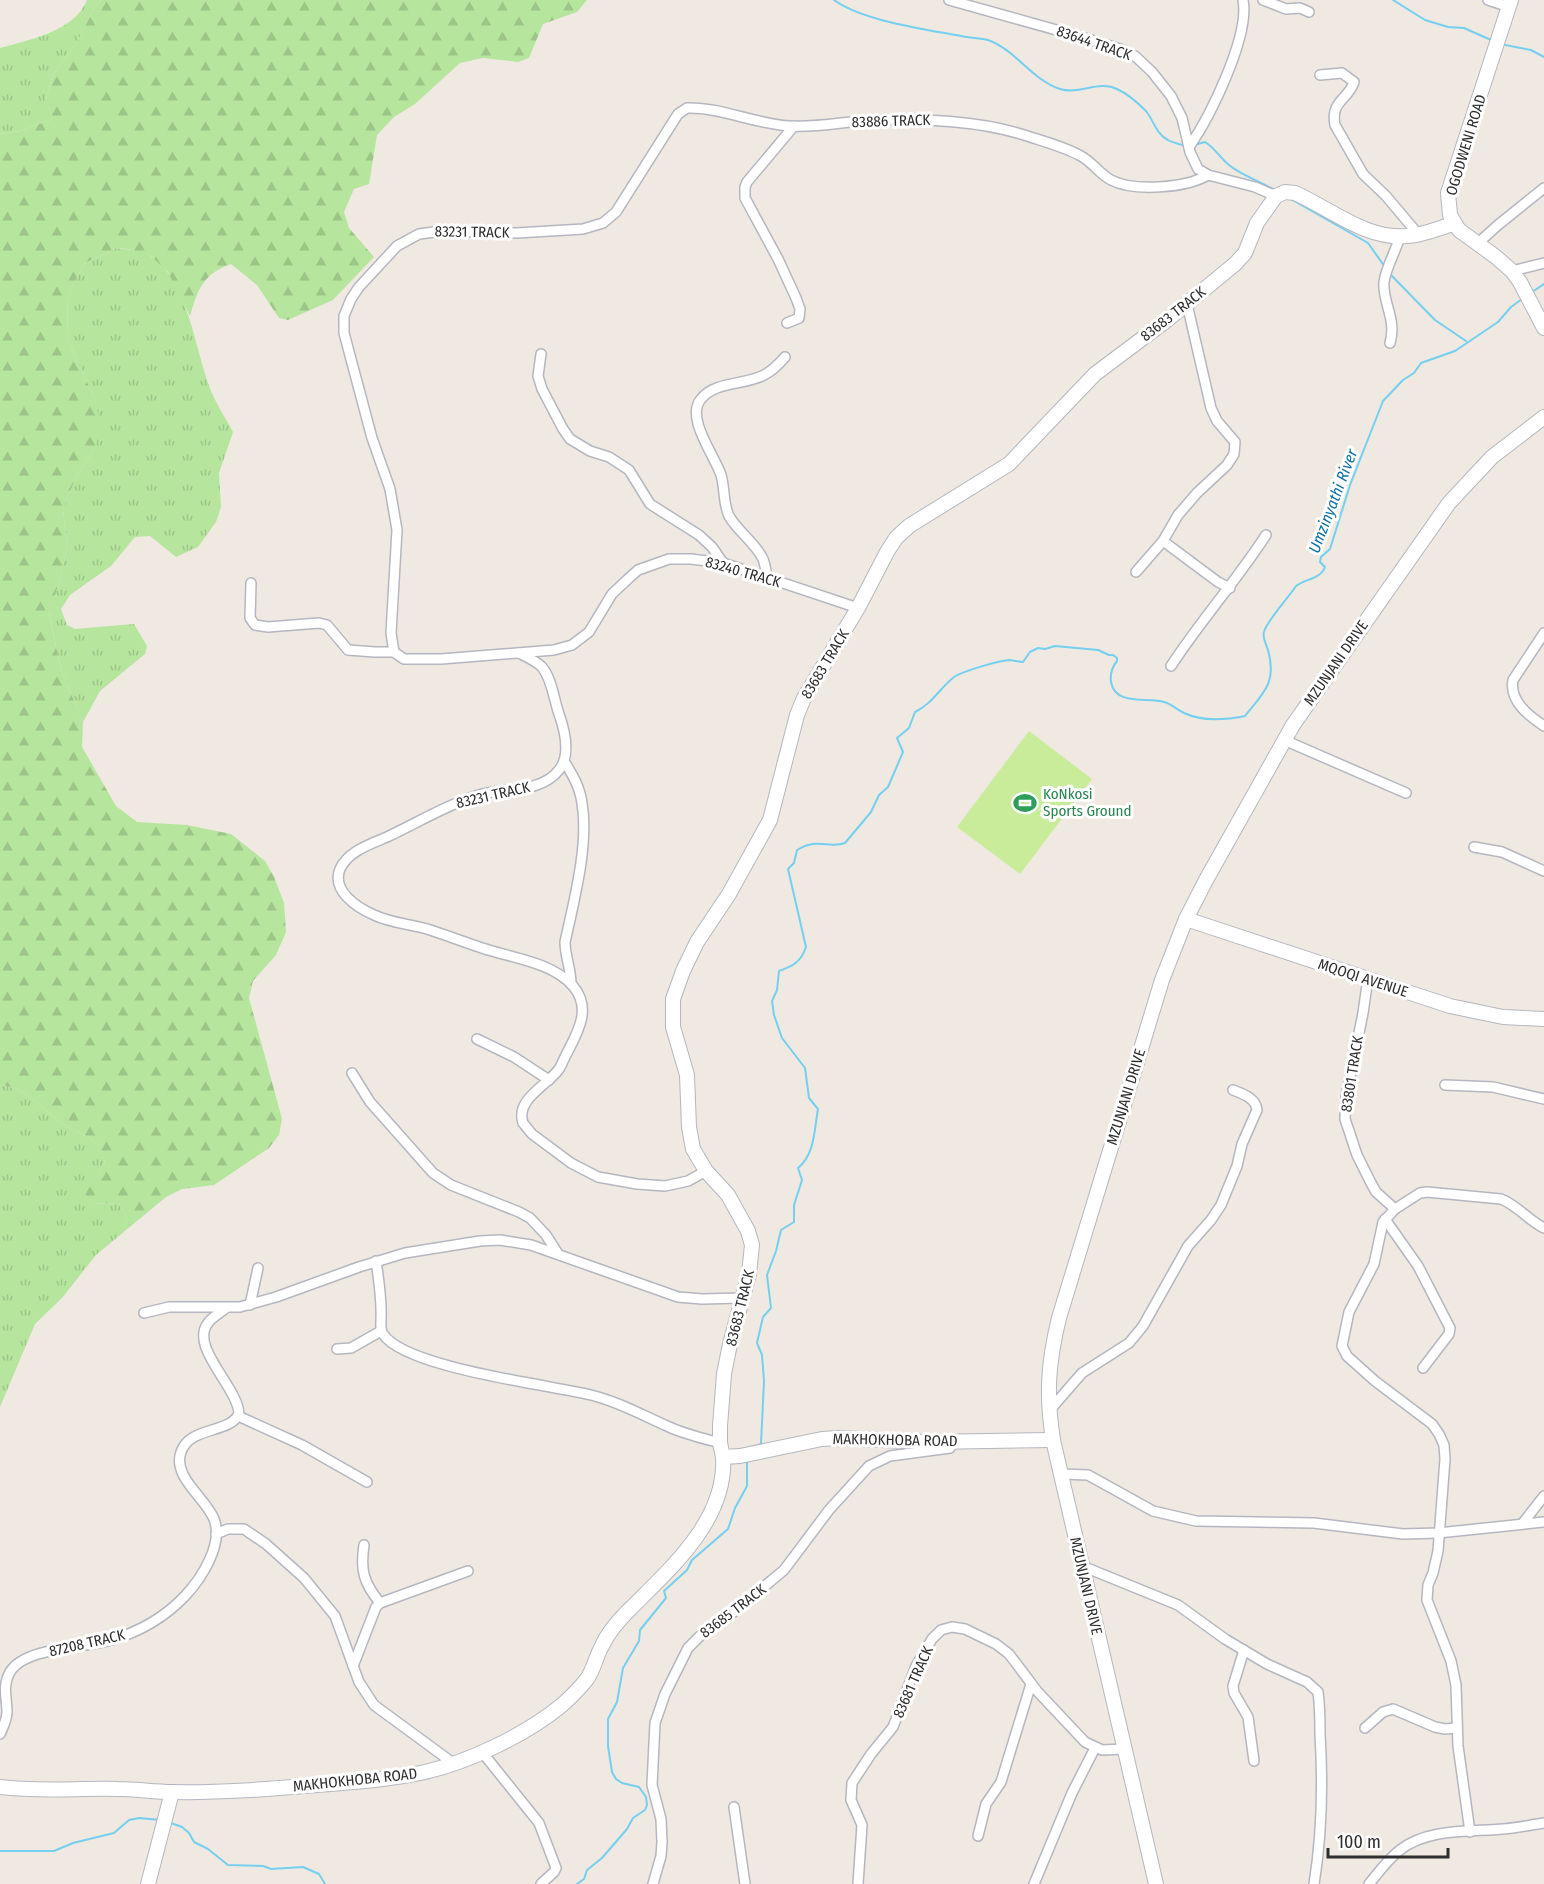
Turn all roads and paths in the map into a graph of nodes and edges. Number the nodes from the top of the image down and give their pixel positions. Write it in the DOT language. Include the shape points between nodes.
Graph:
graph roads {
  1 [pos="949,0"];
  2 [pos="1263,0"];
  3 [pos="1488,0"];
  4 [pos="1246,2"];
  5 [pos="1510,3"];
  6 [pos="1309,12"];
  7 [pos="1320,75"];
  8 [pos="794,126"];
  9 [pos="1189,147"];
  10 [pos="1208,175"];
  11 [pos="1544,188"];
  12 [pos="1276,196"];
  13 [pos="616,212"];
  14 [pos="1454,224"];
  15 [pos="1418,234"];
  16 [pos="1400,236"];
  17 [pos="1477,244"];
  18 [pos="1544,263"];
  19 [pos="1516,277"];
  20 [pos="1187,304"];
  21 [pos="787,323"];
  22 [pos="1544,328"];
  23 [pos="1390,343"];
  24 [pos="541,354"];
  25 [pos="785,357"];
  26 [pos="1544,417"];
  27 [pos="1266,535"];
  28 [pos="1163,542"];
  29 [pos="723,563"];
  30 [pos="1136,572"];
  31 [pos="767,577"];
  32 [pos="251,583"];
  33 [pos="1230,588"];
  34 [pos="858,608"];
  35 [pos="1544,633"];
  36 [pos="394,652"];
  37 [pos="519,653"];
  38 [pos="1171,666"];
  39 [pos="1544,726"];
  40 [pos="1284,740"];
  41 [pos="564,760"];
  42 [pos="1406,793"];
  43 [pos="1474,847"];
  44 [pos="1544,871"];
  45 [pos="1186,919"];
  46 [pos="1368,978"];
  47 [pos="571,984"];
  48 [pos="1544,1019"];
  49 [pos="477,1039"];
  50 [pos="352,1073"];
  51 [pos="549,1080"];
  52 [pos="1444,1085"];
  53 [pos="1233,1090"];
  54 [pos="1544,1099"];
  55 [pos="706,1172"];
  56 [pos="1395,1209"];
  57 [pos="1385,1219"];
  58 [pos="1544,1228"];
  59 [pos="558,1254"];
  60 [pos="376,1261"];
  61 [pos="258,1268"];
  62 [pos="742,1298"];
  63 [pos="250,1305"];
  64 [pos="226,1308"];
  65 [pos="144,1313"];
  66 [pos="381,1331"];
  67 [pos="337,1349"];
  68 [pos="1423,1368"];
  69 [pos="1049,1411"];
  70 [pos="238,1416"];
  71 [pos="1053,1440"];
  72 [pos="969,1441"];
  73 [pos="720,1443"];
  74 [pos="723,1457"];
  75 [pos="1061,1474"];
  76 [pos="367,1482"];
  77 [pos="1544,1496"];
  78 [pos="1544,1522"];
  79 [pos="1522,1524"];
  80 [pos="1438,1533"];
  81 [pos="216,1534"];
  82 [pos="364,1545"];
  83 [pos="1082,1566"];
  84 [pos="468,1571"];
  85 [pos="380,1603"];
  86 [pos="1244,1650"];
  87 [pos="353,1666"];
  88 [pos="1032,1684"];
  89 [pos="1365,1728"];
  90 [pos="1457,1728"];
  91 [pos="0,1734"];
  92 [pos="1095,1748"];
  93 [pos="1125,1749"];
  94 [pos="482,1752"];
  95 [pos="1254,1761"];
  96 [pos="453,1763"];
  97 [pos="0,1787"];
  98 [pos="172,1792"];
  99 [pos="734,1807"];
  100 [pos="1544,1823"];
  101 [pos="1470,1832"];
  102 [pos="978,1836"];
  103 [pos="148,1884"];
  104 [pos="541,1884"];
  105 [pos="653,1884"];
  106 [pos="745,1884"];
  107 [pos="858,1884"];
  108 [pos="1034,1884"];
  109 [pos="1156,1884"];
  110 [pos="1314,1884"];
  111 [pos="1370,1884"];
  1 -- 9 [label="street, 83644 TRACK" via="1135,56 1171,96 1182,118"];
  2 -- 6 [label="street"];
  3 -- 5 [label="street"];
  4 -- 9 [label="street" via="1244,22 1229,66 1206,122"];
  5 -- 14 [label="street, OGODWENI ROAD" via="1448,193"];
  7 -- 15 [label="street" via="1342,73 1354,82 1335,109 1335,125 1363,174"];
  8 -- 10 [label="street, 83886 TRACK" via="940,120 1008,131 1066,149 1121,183 1165,186 1195,182"];
  8 -- 13 [label="street, 83886 TRACK" via="694,108 682,110"];
  8 -- 21 [label="street" via="747,182 744,192 800,309 799,318"];
  9 -- 10 [label="street, 83644 TRACK" via="1195,164"];
  10 -- 12 [label="street"];
  11 -- 17 [label="street"];
  12 -- 16 [label="street" via="1295,193 1372,231"];
  12 -- 20 [label="street, 83683 TRACK" via="1257,223 1245,253"];
  13 -- 36 [label="street, 83231 TRACK" via="603,224 583,229 419,234 397,246 351,299 344,333 390,489 397,531 391,633"];
  14 -- 15 [label="street"];
  14 -- 17 [label="street"];
  15 -- 16 [label="street"];
  16 -- 23 [label="street" via="1384,283 1392,322"];
  17 -- 19 [label="street"];
  18 -- 19 [label="street"];
  19 -- 22 [label="street"];
  20 -- 28 [label="street" via="1211,408 1235,447 1227,465 1178,515"];
  20 -- 34 [label="street, 83683 TRACK" via="1095,374 1004,468 903,531 881,561"];
  24 -- 29 [label="street" via="538,376 562,429 590,451 629,470 650,504 699,535"];
  25 -- 31 [label="street" via="762,376 706,394 696,411 722,477 727,510 764,560"];
  26 -- 40 [label="street, MZUNJANI DRIVE" via="1492,457 1449,503"];
  27 -- 33 [label="street"];
  28 -- 30 [label="street"];
  28 -- 33 [label="street"];
  29 -- 31 [label="street, 83240 TRACK"];
  29 -- 37 [label="street, 83240 TRACK" via="679,558 638,570 612,594 594,625 577,643"];
  31 -- 34 [label="street, 83240 TRACK"];
  32 -- 36 [label="street" via="250,618 255,625 319,623 327,625 348,650"];
  33 -- 38 [label="street"];
  34 -- 55 [label="street, 83683 TRACK" via="800,707 770,820 698,942 673,999 673,1027 687,1075 690,1138"];
  35 -- 39 [label="street" via="1512,686 1522,710"];
  36 -- 37 [label="street" via="411,659"];
  37 -- 41 [label="street" via="547,674 564,732"];
  40 -- 42 [label="street"];
  40 -- 45 [label="street, MZUNJANI DRIVE"];
  41 -- 47 [label="street" via="579,790 583,817 579,873 565,942"];
  41 -- 47 [label="street, 83231 TRACK" via="558,772 533,786 484,794 445,807 360,850 342,865 338,882 347,897 373,915 536,964"];
  43 -- 44 [label="street" via="1502,852"];
  45 -- 46 [label="street, MQOQI AVENUE"];
  45 -- 69 [label="street, MZUNJANI DRIVE" via="1162,980 1059,1318 1049,1362"];
  46 -- 48 [label="street, MQOQI AVENUE" via="1472,1012"];
  46 -- 56 [label="street, 83801 TRACK" via="1345,1119 1367,1177 1376,1192"];
  47 -- 51 [label="street" via="582,1002 582,1020 559,1070"];
  49 -- 51 [label="street"];
  50 -- 59 [label="street" via="370,1102 433,1173 460,1189 530,1218"];
  51 -- 55 [label="street" via="529,1099 521,1120 532,1134 571,1163 598,1176 651,1186 677,1184"];
  52 -- 54 [label="street" via="1493,1087"];
  53 -- 69 [label="street" via="1250,1097 1257,1110 1221,1205 1188,1246 1135,1337 1082,1373"];
  55 -- 62 [label="street, 83683 TRACK" via="728,1195 752,1245"];
  56 -- 57 [label="street"];
  56 -- 58 [label="street" via="1426,1192 1488,1197 1508,1202"];
  57 -- 68 [label="street" via="1418,1266 1450,1328"];
  57 -- 80 [label="street" via="1374,1264 1349,1312 1342,1346 1347,1356 1432,1424 1439,1434 1445,1459"];
  59 -- 60 [label="street" via="500,1240 458,1244"];
  59 -- 62 [label="street" via="678,1297"];
  60 -- 63 [label="street"];
  60 -- 66 [label="street" via="382,1298"];
  61 -- 63 [label="street"];
  62 -- 73 [label="street, 83683 TRACK" via="724,1374"];
  63 -- 64 [label="street"];
  64 -- 65 [label="street" via="169,1307"];
  64 -- 70 [label="street" via="207,1324 203,1339 235,1399"];
  66 -- 67 [label="street" via="351,1348"];
  66 -- 73 [label="street" via="404,1351 418,1356 593,1396 689,1435"];
  69 -- 71 [label="street, MZUNJANI DRIVE"];
  70 -- 76 [label="street" via="302,1445"];
  70 -- 81 [label="street" via="230,1423 201,1433 181,1452 180,1469 211,1513"];
  71 -- 72 [label="street, MAKHOKHOBA ROAD"];
  71 -- 75 [label="street, MZUNJANI DRIVE"];
  72 -- 74 [label="street, MAKHOKHOBA ROAD" via="838,1438"];
  72 -- 105 [label="street, 83685 TRACK" via="954,1447 890,1455 869,1466 829,1509 784,1570 688,1648 655,1723 652,1785 662,1842"];
  73 -- 74 [label="street, 83683 TRACK"];
  74 -- 94 [label="street, MAKHOKHOBA ROAD" via="719,1493 697,1535 671,1569 614,1627 588,1677 562,1704 526,1730"];
  75 -- 80 [label="street" via="1088,1475 1145,1507 1184,1520 1328,1524 1391,1533"];
  75 -- 83 [label="street, MZUNJANI DRIVE"];
  77 -- 79 [label="street"];
  78 -- 79 [label="street"];
  79 -- 80 [label="street"];
  80 -- 90 [label="street" via="1427,1600 1451,1661"];
  81 -- 87 [label="street" via="244,1529 304,1578 335,1616"];
  81 -- 91 [label="street, 87208 TRACK" via="212,1553 197,1580 166,1613 111,1640 36,1655 17,1663 5,1685 7,1714"];
  82 -- 85 [label="street" via="362,1572"];
  83 -- 86 [label="street" via="1178,1605"];
  83 -- 93 [label="street, MZUNJANI DRIVE"];
  84 -- 85 [label="street"];
  85 -- 87 [label="street"];
  86 -- 95 [label="street" via="1233,1686 1248,1717"];
  86 -- 110 [label="street" via="1307,1682 1318,1692 1320,1826"];
  87 -- 96 [label="street" via="374,1705"];
  88 -- 92 [label="street, 83681 TRACK" via="1071,1728"];
  88 -- 102 [label="street" via="1001,1782 986,1804"];
  88 -- 107 [label="street, 83681 TRACK" via="1003,1648 981,1635 957,1627 936,1633 916,1666 893,1727 865,1762 851,1788 851,1800 862,1826"];
  89 -- 90 [label="street" via="1383,1712 1393,1709 1436,1727"];
  90 -- 101 [label="street"];
  92 -- 93 [label="street"];
  92 -- 108 [label="street"];
  93 -- 109 [label="street, MZUNJANI DRIVE"];
  94 -- 96 [label="street, MAKHOKHOBA ROAD"];
  94 -- 104 [label="street" via="539,1823 556,1868"];
  96 -- 98 [label="street, MAKHOKHOBA ROAD" via="427,1772 361,1782"];
  97 -- 98 [label="street, MAKHOKHOBA ROAD"];
  98 -- 103 [label="street"];
  99 -- 106 [label="street"];
  100 -- 101 [label="street"];
  101 -- 111 [label="street" via="1429,1836 1409,1844 1390,1859"];
}
